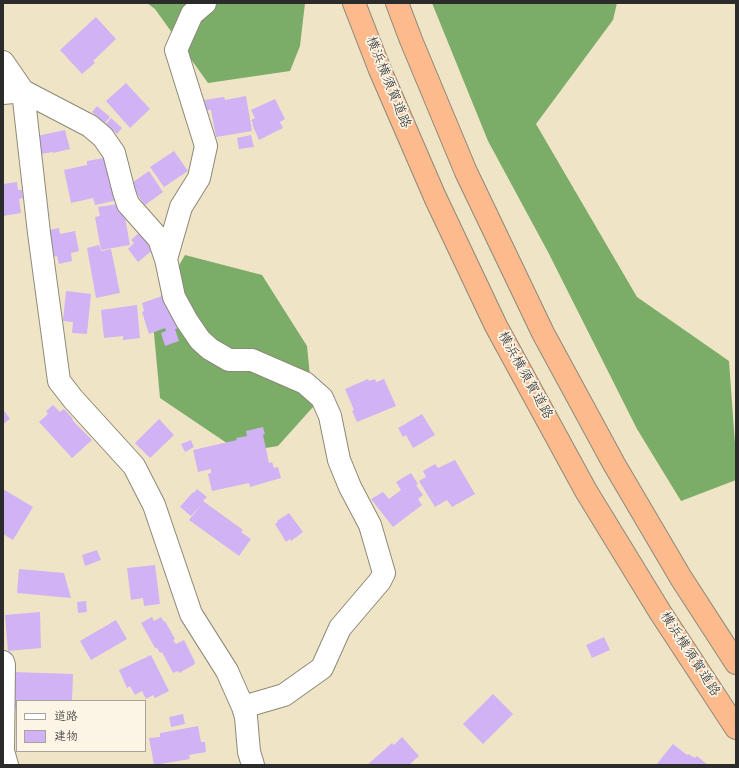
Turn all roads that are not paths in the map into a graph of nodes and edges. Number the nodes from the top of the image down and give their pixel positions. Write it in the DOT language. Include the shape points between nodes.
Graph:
graph roads {
  1 [pos="354,3"];
  2 [pos="397,3"];
  3 [pos="199,9"];
  4 [pos="3,62"];
  5 [pos="13,92"];
  6 [pos="166,259"];
  7 [pos="3,662"];
  8 [pos="736,663"];
  9 [pos="243,707"];
  10 [pos="736,728"];
  11 [pos="7,765"];
  12 [pos="252,765"];
  1 -- 10 [label="highway, 横浜横須賀道路" via="435,197 496,326 586,491 660,612"];
  2 -- 8 [label="highway" via="466,172 543,333 614,464 681,578"];
  3 -- 6 [label="street" via="176,50 206,146 198,178 181,207"];
  4 -- 5 [label="street"];
  5 -- 6 [label="street" via="90,126 102,136 114,154 128,204 159,239"];
  5 -- 9 [label="street" via="39,233 59,381 134,466 154,505 191,614 227,671"];
  6 -- 9 [label="street" via="174,297 186,321 210,349 229,360 252,360 305,383 322,398 330,416 339,460 370,525 384,573 340,628 322,668 284,695"];
  7 -- 11 [label="street" via="3,751"];
  9 -- 12 [label="street"];
}
